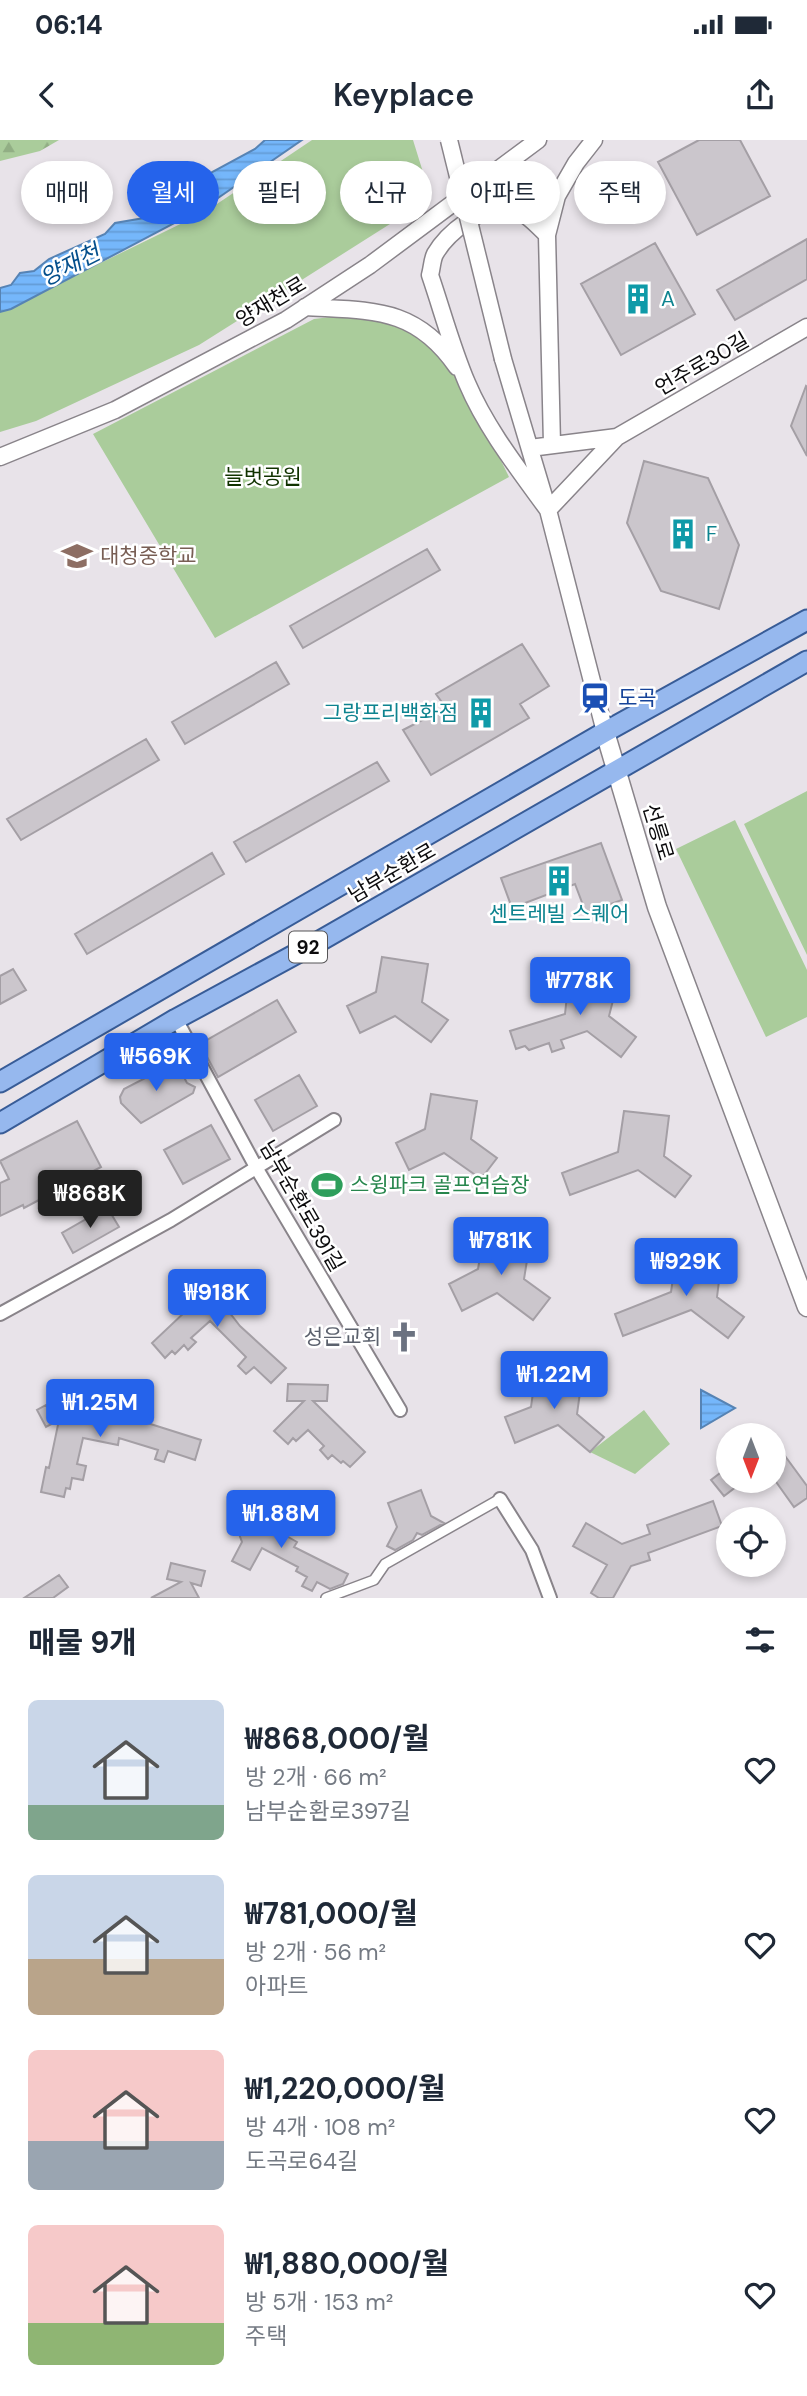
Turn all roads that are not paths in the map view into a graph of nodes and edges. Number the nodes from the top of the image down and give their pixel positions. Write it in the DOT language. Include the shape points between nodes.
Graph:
graph roads {
  1 [pos="449,140"];
  2 [pos="538,140"];
  3 [pos="594,140"];
  4 [pos="547,235"];
  5 [pos="305,307"];
  6 [pos="807,327"];
  7 [pos="466,381"];
  8 [pos="617,437"];
  9 [pos="552,444"];
  10 [pos="530,448"];
  11 [pos="0,457"];
  12 [pos="548,510"];
  13 [pos="807,620"];
  14 [pos="807,661"];
  15 [pos="605,732"];
  16 [pos="615,770"];
  17 [pos="176,1019"];
  18 [pos="0,1082"];
  19 [pos="334,1120"];
  20 [pos="0,1123"];
  21 [pos="257,1169"];
  22 [pos="807,1307"];
  23 [pos="0,1314"];
  24 [pos="400,1410"];
  25 [pos="500,1499"];
  26 [pos="326,1598"];
  27 [pos="550,1598"];
  1 -- 10 [label="street, 선릉로, bridge"];
  2 -- 5 [label="street, 양재천로" via="370,265"];
  3 -- 4 [label="street" via="557,197"];
  4 -- 7 [label="street" via="528,216 506,208 485,210 443,242 433,257 430,275"];
  4 -- 9 [label="street"];
  5 -- 7 [label="street" via="387,313 413,324 436,341"];
  5 -- 11 [label="street, 양재천로" via="114,410"];
  6 -- 8 [label="street, 언주로30길"];
  7 -- 12 [label="street"];
  8 -- 9 [label="street"];
  8 -- 12 [label="street"];
  9 -- 10 [label="street"];
  10 -- 12 [label="street, 선릉로"];
  12 -- 15 [label="street, 선릉로"];
  13 -- 15 [label="main road, 남부순환로 / 92"];
  14 -- 16 [label="main road, 남부순환로 / 92"];
  15 -- 16 [label="main road, 선릉로"];
  15 -- 18 [label="main road, 남부순환로 / 92"];
  16 -- 17 [label="main road, 남부순환로 / 92"];
  16 -- 22 [label="main road, 선릉로" via="657,906"];
  17 -- 20 [label="main road, 남부순환로 / 92"];
  17 -- 21 [label="street, 남부순환로391길"];
  19 -- 21 [label="street"];
  21 -- 23 [label="street"];
  21 -- 24 [label="street, 남부순환로391길"];
  25 -- 26 [label="street" via="385,1564 374,1580"];
  25 -- 27 [label="street" via="532,1550"];
}
